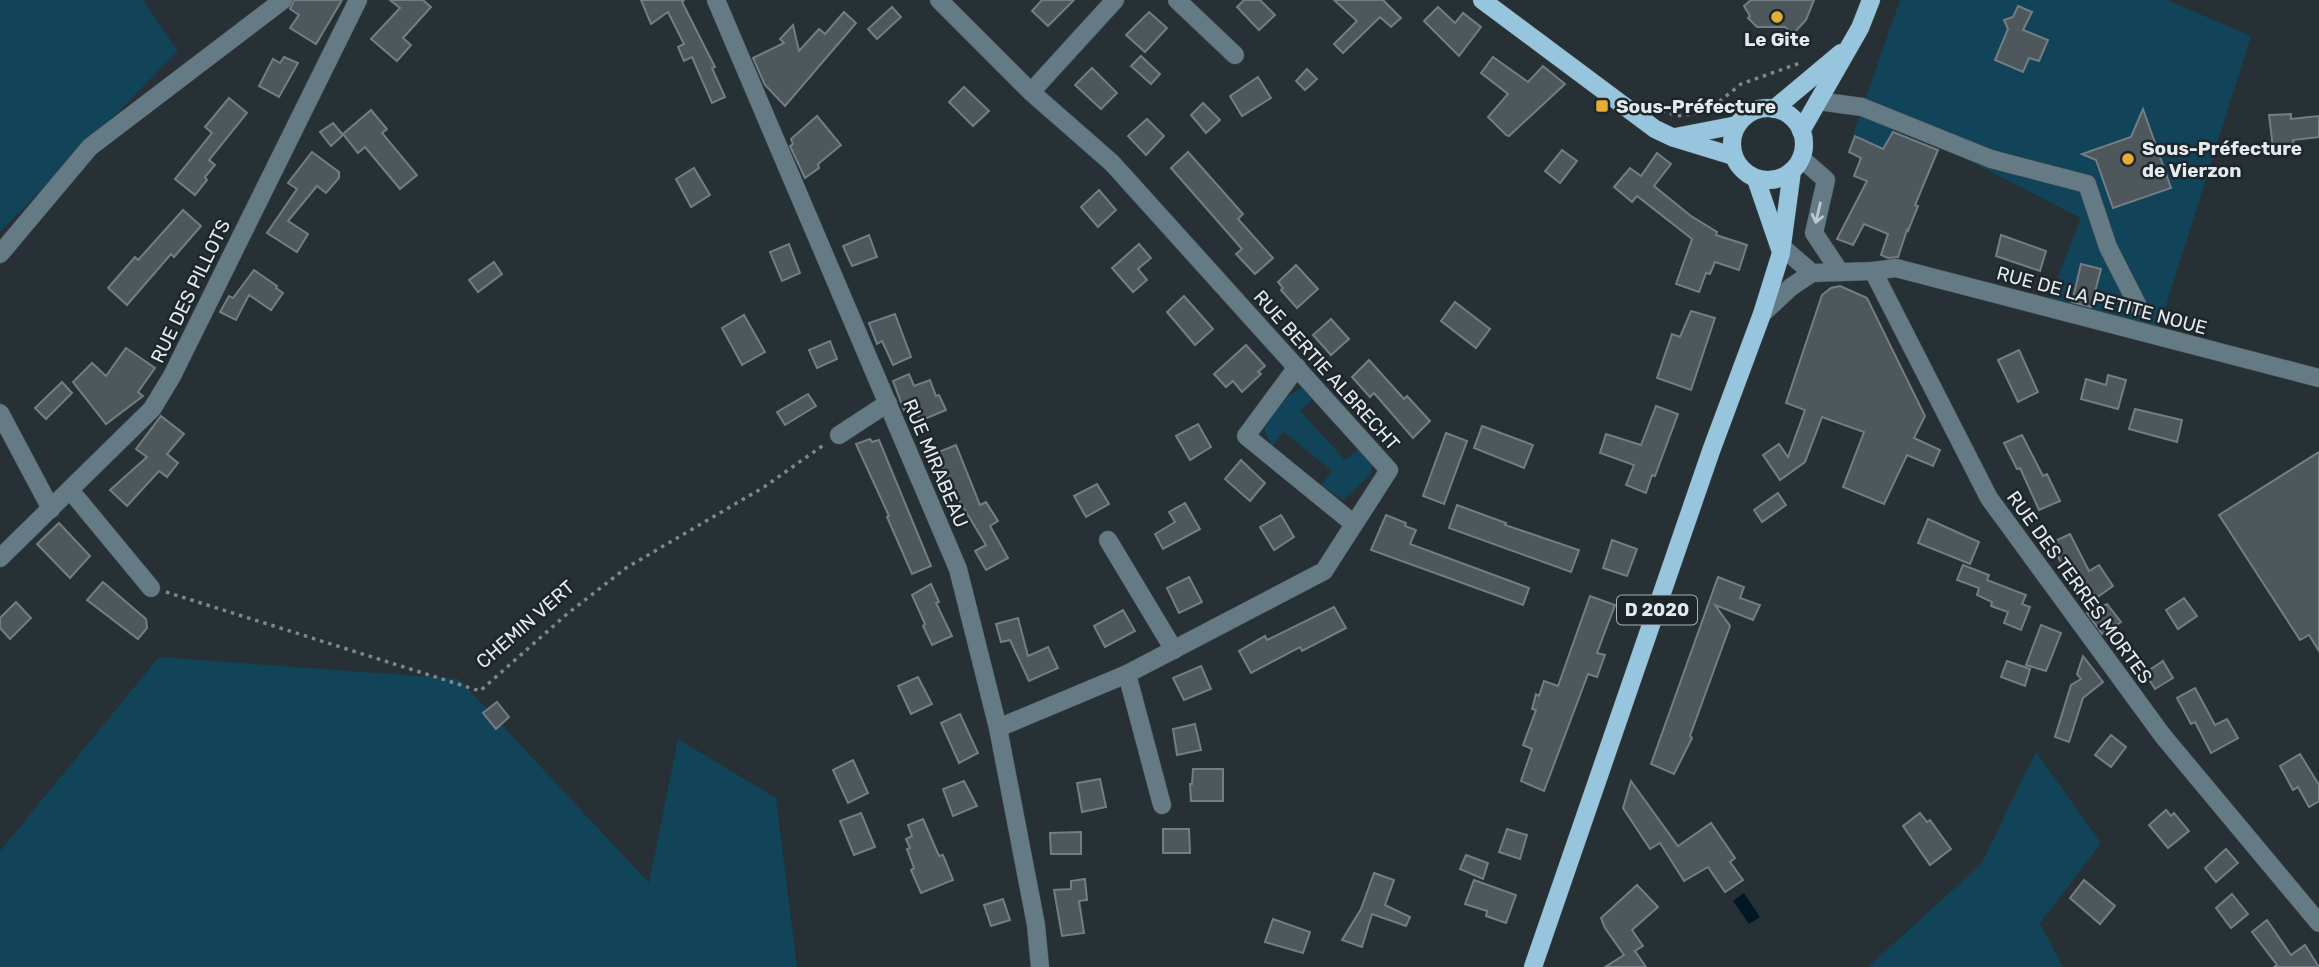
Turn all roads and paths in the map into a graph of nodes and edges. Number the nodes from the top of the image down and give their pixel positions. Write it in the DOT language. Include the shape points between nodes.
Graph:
graph roads {
  1 [pos="283,0"];
  2 [pos="358,0"];
  3 [pos="716,0"];
  4 [pos="939,0"];
  5 [pos="1115,0"];
  6 [pos="1177,0"];
  7 [pos="1482,0"];
  8 [pos="1871,0"];
  9 [pos="1849,46"];
  10 [pos="1235,55"];
  11 [pos="1811,59"];
  12 [pos="1031,92"];
  13 [pos="1818,101"];
  14 [pos="1774,108"];
  15 [pos="1662,111"];
  16 [pos="1737,125"];
  17 [pos="1801,131"];
  18 [pos="1674,138"];
  19 [pos="1733,156"];
  20 [pos="1797,164"];
  21 [pos="1756,179"];
  22 [pos="1782,250"];
  23 [pos="0,254"];
  24 [pos="1874,271"];
  25 [pos="1840,272"];
  26 [pos="1812,273"];
  27 [pos="2138,306"];
  28 [pos="1762,314"];
  29 [pos="1297,368"];
  30 [pos="2319,378"];
  31 [pos="888,403"];
  32 [pos="0,413"];
  33 [pos="839,435"];
  34 [pos="70,490"];
  35 [pos="51,509"];
  36 [pos="1354,524"];
  37 [pos="1108,540"];
  38 [pos="0,558"];
  39 [pos="151,588"];
  40 [pos="1174,650"];
  41 [pos="1127,674"];
  42 [pos="998,728"];
  43 [pos="1162,805"];
  44 [pos="2319,923"];
  45 [pos="1040,967"];
  46 [pos="1533,967"];
  1 -- 23 [label="street" via="90,146"];
  2 -- 34 [label="street, RUE DES PILLOTS" via="165,387 152,409"];
  3 -- 31 [label="street, RUE MIRABEAU"];
  4 -- 12 [label="street, RUE BERTIE ALBRECHT"];
  5 -- 12 [label="street"];
  6 -- 10 [label="street"];
  7 -- 18 [label="main road"];
  8 -- 9 [label="main road"];
  9 -- 13 [label="main road"];
  9 -- 14 [label="main road"];
  11 -- 15 [label="path" via="1741,84 1708,111 1677,116"];
  12 -- 29 [label="street, RUE BERTIE ALBRECHT" via="1112,163"];
  13 -- 17 [label="main road"];
  13 -- 27 [label="street" via="1862,107 1991,159 2087,184 2108,247"];
  14 -- 16 [label="main road" via="1752,111"];
  14 -- 17 [label="main road" via="1786,113"];
  16 -- 18 [label="main road"];
  16 -- 19 [label="main road" via="1732,135"];
  17 -- 20 [label="main road" via="1804,140"];
  18 -- 19 [label="main road"];
  19 -- 21 [label="main road" via="1746,174"];
  20 -- 21 [label="main road" via="1775,180"];
  20 -- 22 [label="main road, D 2020"];
  20 -- 25 [label="street, one-way" via="1826,180 1814,233"];
  21 -- 22 [label="main road"];
  22 -- 26 [label="street"];
  22 -- 28 [label="main road, D 2020"];
  24 -- 25 [label="street"];
  24 -- 30 [label="street, RUE DE LA PETITE NOUE" via="1896,268"];
  24 -- 44 [label="street, RUE DES TERRES MORTES" via="1989,498 2163,736"];
  25 -- 26 [label="street"];
  26 -- 28 [label="street"];
  28 -- 46 [label="main road, D 2020"];
  29 -- 36 [label="street, RUE BERTIE ALBRECHT" via="1389,470"];
  29 -- 36 [label="street" via="1246,436"];
  31 -- 33 [label="street"];
  31 -- 42 [label="street, RUE MIRABEAU" via="958,569"];
  32 -- 35 [label="street"];
  33 -- 39 [label="path, CHEMIN VERT" via="764,487 626,568 480,691"];
  34 -- 35 [label="street, RUE DES PILLOTS"];
  34 -- 39 [label="street"];
  35 -- 38 [label="street, RUE DES PILLOTS"];
  36 -- 40 [label="street, RUE BERTIE ALBRECHT" via="1324,571"];
  37 -- 40 [label="street"];
  40 -- 41 [label="street, RUE BERTIE ALBRECHT"];
  41 -- 42 [label="street, RUE BERTIE ALBRECHT"];
  41 -- 43 [label="street"];
  42 -- 45 [label="street, RUE MIRABEAU" via="1037,925"];
}
